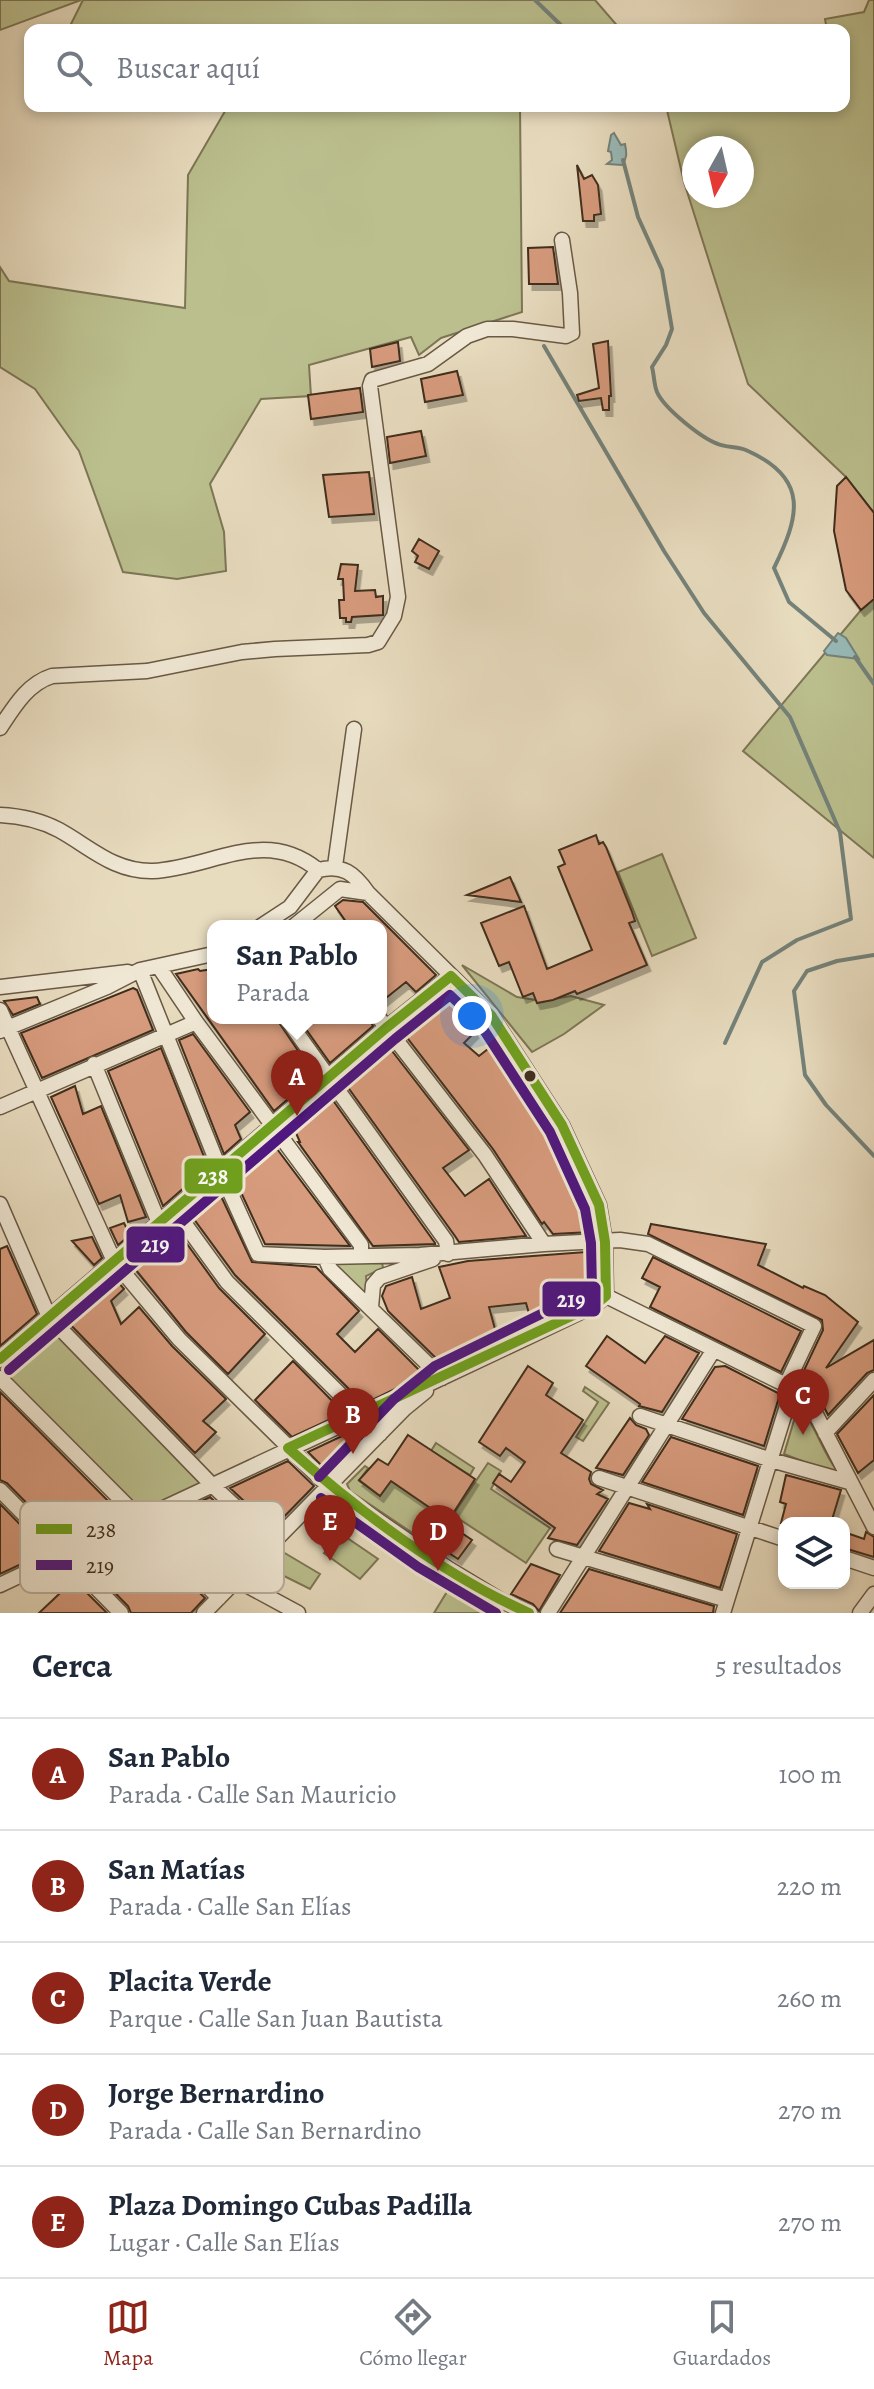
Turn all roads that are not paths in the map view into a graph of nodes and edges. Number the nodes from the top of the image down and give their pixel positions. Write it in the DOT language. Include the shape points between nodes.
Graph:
graph roads {
  1 [pos="562,240"];
  2 [pos="0,728"];
  3 [pos="354,729"];
  4 [pos="0,815"];
  5 [pos="339,868"];
  6 [pos="318,870"];
  7 [pos="340,889"];
  8 [pos="368,893"];
  9 [pos="290,907"];
  10 [pos="270,920"];
  11 [pos="301,920"];
  12 [pos="308,920"];
  13 [pos="207,955"];
  14 [pos="159,967"];
  15 [pos="140,970"];
  16 [pos="451,976"];
  17 [pos="74,979"];
  18 [pos="0,987"];
  19 [pos="80,998"];
  20 [pos="0,1010"];
  21 [pos="387,1020"];
  22 [pos="196,1022"];
  23 [pos="290,1024"];
  24 [pos="382,1024"];
  25 [pos="384,1024"];
  26 [pos="4,1030"];
  27 [pos="168,1034"];
  28 [pos="94,1064"];
  29 [pos="328,1078"];
  30 [pos="37,1091"];
  31 [pos="0,1107"];
  32 [pos="272,1126"];
  33 [pos="220,1170"];
  34 [pos="0,1204"];
  35 [pos="174,1209"];
  36 [pos="159,1223"];
  37 [pos="605,1242"];
  38 [pos="544,1244"];
  39 [pos="448,1254"];
  40 [pos="361,1256"];
  41 [pos="325,1257"];
  42 [pos="114,1261"];
  43 [pos="606,1296"];
  44 [pos="371,1307"];
  45 [pos="49,1317"];
  46 [pos="713,1351"];
  47 [pos="0,1359"];
  48 [pos="0,1378"];
  49 [pos="442,1378"];
  50 [pos="874,1380"];
  51 [pos="788,1389"];
  52 [pos="360,1414"];
  53 [pos="640,1416"];
  54 [pos="666,1425"];
  55 [pos="825,1433"];
  56 [pos="380,1434"];
  57 [pos="288,1448"];
  58 [pos="771,1460"];
  59 [pos="599,1478"];
  60 [pos="849,1482"];
  61 [pos="211,1484"];
  62 [pos="329,1487"];
  63 [pos="627,1488"];
  64 [pos="0,1490"];
  65 [pos="122,1501"];
  66 [pos="177,1501"];
  67 [pos="229,1501"];
  68 [pos="20,1510"];
  69 [pos="874,1527"];
  70 [pos="750,1528"];
  71 [pos="284,1533"];
  72 [pos="778,1537"];
  73 [pos="557,1549"];
  74 [pos="583,1557"];
  75 [pos="850,1560"];
  76 [pos="874,1568"];
  77 [pos="20,1575"];
  78 [pos="0,1585"];
  79 [pos="102,1593"];
  80 [pos="214,1593"];
  81 [pos="224,1593"];
  82 [pos="261,1593"];
  83 [pos="874,1594"];
  84 [pos="219,1598"];
  85 [pos="725,1606"];
  86 [pos="121,1613"];
  87 [pos="204,1613"];
  88 [pos="298,1613"];
  89 [pos="529,1613"];
  90 [pos="548,1613"];
  91 [pos="860,1613"];
  1 -- 2 [label="street" via="572,333 487,329 467,336 428,364 372,380 398,597 394,616 378,642 242,652 147,671 52,676 37,681"];
  3 -- 5 [label="street"];
  4 -- 6 [label="street" via="29,817 57,828 99,857 129,868 153,871 267,849 303,857"];
  5 -- 6 [label="street"];
  5 -- 7 [label="street" via="344,880"];
  5 -- 8 [label="street" via="354,873"];
  6 -- 9 [label="street"];
  7 -- 8 [label="street"];
  7 -- 12 [label="street"];
  8 -- 16 [label="street"];
  9 -- 10 [label="street"];
  9 -- 11 [label="street"];
  13 -- 14 [label="street"];
  14 -- 15 [label="street"];
  14 -- 22 [label="street"];
  15 -- 17 [label="street"];
  15 -- 19 [label="street"];
  15 -- 27 [label="street"];
  16 -- 21 [label="street"];
  16 -- 37 [label="street" via="491,1015 562,1125 599,1205"];
  17 -- 18 [label="street"];
  17 -- 19 [label="street"];
  19 -- 26 [label="street"];
  20 -- 26 [label="street"];
  22 -- 27 [label="street"];
  22 -- 32 [label="street"];
  23 -- 29 [label="street"];
  24 -- 29 [label="street"];
  25 -- 38 [label="street" via="485,1155"];
  26 -- 30 [label="street"];
  27 -- 28 [label="street"];
  27 -- 33 [label="street"];
  28 -- 30 [label="street"];
  28 -- 36 [label="street"];
  29 -- 32 [label="street"];
  29 -- 39 [label="street" via="446,1241"];
  30 -- 31 [label="street"];
  30 -- 42 [label="street"];
  32 -- 33 [label="street"];
  32 -- 40 [label="street" via="361,1245"];
  33 -- 35 [label="street"];
  33 -- 41 [label="street" via="258,1254"];
  34 -- 45 [label="street"];
  35 -- 36 [label="street"];
  35 -- 52 [label="street" via="227,1282"];
  36 -- 42 [label="street"];
  37 -- 38 [label="street"];
  37 -- 43 [label="street"];
  37 -- 51 [label="street" via="648,1244 814,1326"];
  38 -- 39 [label="street"];
  39 -- 40 [label="street"];
  39 -- 44 [label="street" via="380,1277 373,1285"];
  40 -- 41 [label="street"];
  41 -- 44 [label="street" via="330,1269"];
  42 -- 45 [label="street"];
  42 -- 57 [label="street" via="179,1339"];
  43 -- 46 [label="street"];
  43 -- 49 [label="street"];
  44 -- 49 [label="street"];
  45 -- 47 [label="street"];
  45 -- 61 [label="street"];
  46 -- 51 [label="street"];
  46 -- 54 [label="street"];
  48 -- 65 [label="street"];
  49 -- 52 [label="street"];
  49 -- 56 [label="street"];
  50 -- 55 [label="street"];
  51 -- 55 [label="street" via="811,1405"];
  51 -- 58 [label="street"];
  52 -- 56 [label="street"];
  52 -- 57 [label="street"];
  53 -- 54 [label="street"];
  54 -- 58 [label="street"];
  54 -- 63 [label="street"];
  55 -- 60 [label="street"];
  56 -- 62 [label="street"];
  57 -- 61 [label="street"];
  57 -- 62 [label="street"];
  58 -- 60 [label="street"];
  58 -- 70 [label="street"];
  59 -- 63 [label="street"];
  60 -- 69 [label="street"];
  61 -- 66 [label="street"];
  61 -- 67 [label="street"];
  62 -- 71 [label="street"];
  62 -- 89 [label="street" via="449,1569"];
  63 -- 70 [label="street"];
  63 -- 74 [label="street"];
  64 -- 68 [label="street"];
  70 -- 72 [label="street"];
  70 -- 85 [label="street"];
  73 -- 74 [label="street"];
  74 -- 85 [label="street"];
  74 -- 90 [label="street"];
  75 -- 76 [label="street"];
  77 -- 78 [label="street"];
  79 -- 86 [label="street"];
  80 -- 84 [label="street"];
  81 -- 84 [label="street"];
  82 -- 88 [label="street"];
  83 -- 91 [label="street"];
  84 -- 87 [label="street"];
}
